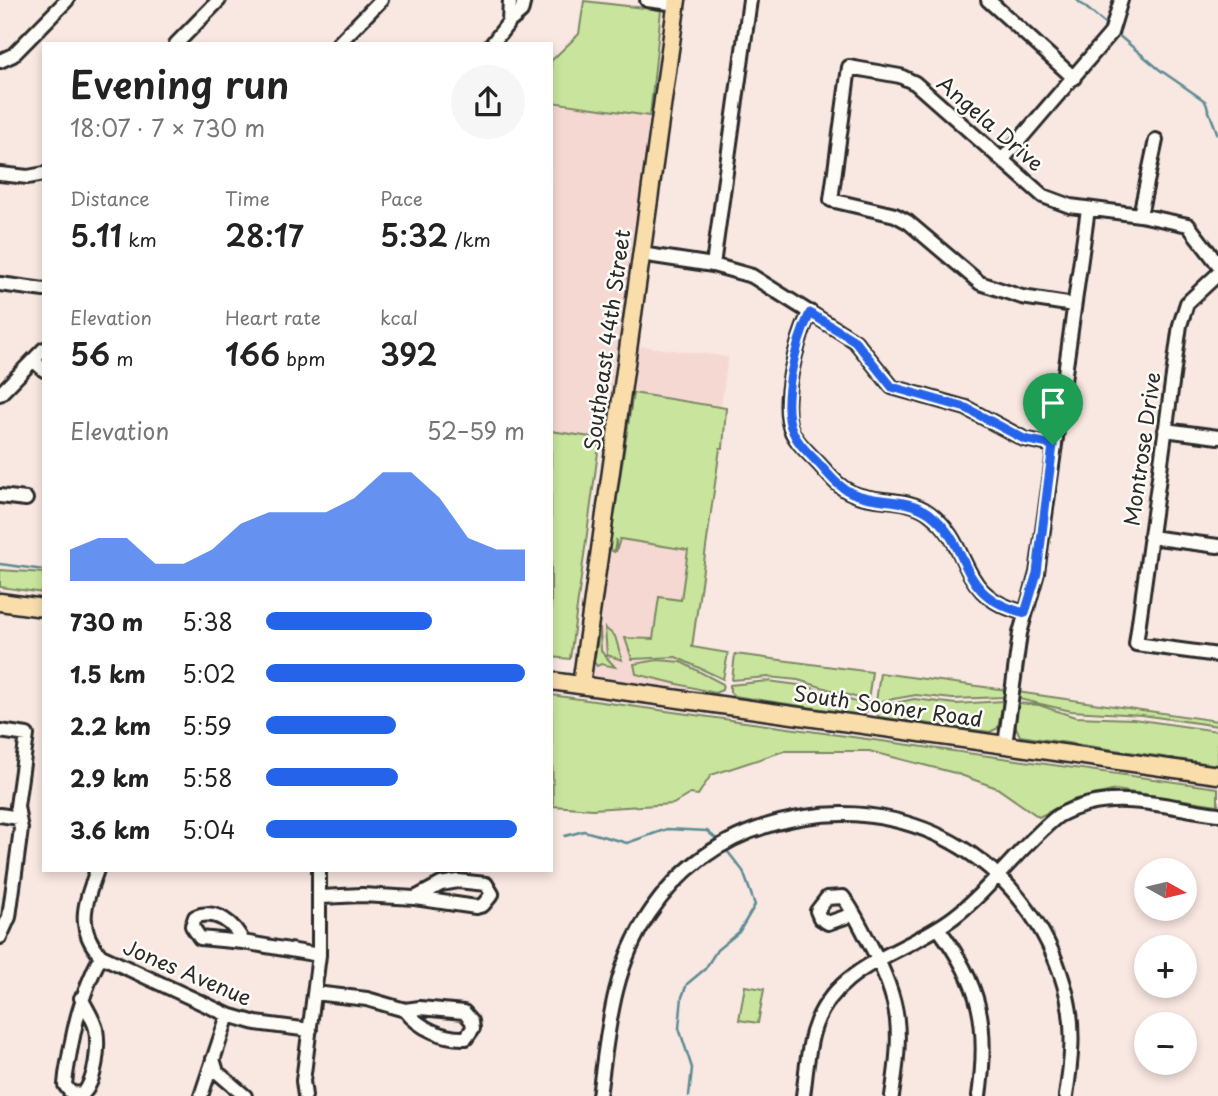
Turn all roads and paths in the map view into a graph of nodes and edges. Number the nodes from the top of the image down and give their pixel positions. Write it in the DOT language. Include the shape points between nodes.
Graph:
graph roads {
  1 [pos="67,0"];
  2 [pos="219,0"];
  3 [pos="381,0"];
  4 [pos="647,0"];
  5 [pos="750,0"];
  6 [pos="988,0"];
  7 [pos="1121,0"];
  8 [pos="517,2"];
  9 [pos="677,2"];
  10 [pos="178,42"];
  11 [pos="340,42"];
  12 [pos="494,42"];
  13 [pos="1,61"];
  14 [pos="1074,78"];
  15 [pos="1156,140"];
  16 [pos="1003,159"];
  17 [pos="0,174"];
  18 [pos="42,174"];
  19 [pos="1087,209"];
  20 [pos="1140,215"];
  21 [pos="641,254"];
  22 [pos="1218,264"];
  23 [pos="713,265"];
  24 [pos="1218,274"];
  25 [pos="0,284"];
  26 [pos="42,290"];
  27 [pos="1074,304"];
  28 [pos="810,313"];
  29 [pos="42,351"];
  30 [pos="33,360"];
  31 [pos="42,368"];
  32 [pos="0,394"];
  33 [pos="1165,430"];
  34 [pos="1218,438"];
  35 [pos="1053,445"];
  36 [pos="0,496"];
  37 [pos="26,499"];
  38 [pos="1150,537"];
  39 [pos="1218,547"];
  40 [pos="0,602"];
  41 [pos="42,608"];
  42 [pos="1025,613"];
  43 [pos="1218,655"];
  44 [pos="553,681"];
  45 [pos="581,685"];
  46 [pos="0,731"];
  47 [pos="1005,745"];
  48 [pos="1218,775"];
  49 [pos="1218,814"];
  50 [pos="0,815"];
  51 [pos="19,818"];
  52 [pos="97,872"];
  53 [pos="318,872"];
  54 [pos="999,876"];
  55 [pos="321,897"];
  56 [pos="415,898"];
  57 [pos="854,914"];
  58 [pos="939,928"];
  59 [pos="0,937"];
  60 [pos="243,942"];
  61 [pos="319,955"];
  62 [pos="101,956"];
  63 [pos="878,960"];
  64 [pos="315,993"];
  65 [pos="81,998"];
  66 [pos="405,1010"];
  67 [pos="228,1015"];
  68 [pos="310,1030"];
  69 [pos="213,1058"];
  70 [pos="201,1096"];
  71 [pos="245,1096"];
  72 [pos="305,1096"];
  73 [pos="599,1096"];
  74 [pos="803,1096"];
  75 [pos="892,1096"];
  76 [pos="978,1096"];
  77 [pos="1066,1096"];
  1 -- 13 [label="street" via="13,55"];
  2 -- 10 [label="street"];
  3 -- 11 [label="street"];
  4 -- 9 [label="street"];
  5 -- 23 [label="street"];
  6 -- 14 [label="street"];
  7 -- 14 [label="street" via="1111,33"];
  8 -- 12 [label="street" via="509,23"];
  9 -- 21 [label="main road, Southeast 44th Street"];
  14 -- 16 [label="street"];
  15 -- 20 [label="street"];
  16 -- 19 [label="street, Angela Drive" via="1043,197"];
  16 -- 27 [label="street, Angela Drive" via="915,83 900,76 849,68 831,200 908,222 980,283 997,291"];
  17 -- 18 [label="street"];
  19 -- 20 [label="street, Angela Drive"];
  19 -- 27 [label="street"];
  20 -- 22 [label="street, Angela Drive" via="1188,225"];
  21 -- 23 [label="street"];
  21 -- 45 [label="main road, Southeast 44th Street"];
  23 -- 28 [label="street" via="752,276"];
  24 -- 33 [label="street, Montrose Drive" via="1192,296 1183,311"];
  25 -- 26 [label="street"];
  27 -- 35 [label="street"];
  28 -- 35 [label="street" via="855,341 892,387 966,408 1024,439"];
  28 -- 42 [label="street" via="789,391 793,433 839,486 869,498 916,506 930,514 945,529 987,598"];
  29 -- 30 [label="street"];
  30 -- 31 [label="street"];
  30 -- 32 [label="street"];
  33 -- 34 [label="street"];
  33 -- 38 [label="street, Montrose Drive"];
  35 -- 42 [label="street" via="1037,573"];
  36 -- 37 [label="street"];
  38 -- 39 [label="street"];
  38 -- 43 [label="street, Montrose Drive" via="1136,644"];
  40 -- 41 [label="main road"];
  42 -- 47 [label="street"];
  44 -- 45 [label="main road, South Sooner Road"];
  45 -- 47 [label="main road, South Sooner Road"];
  46 -- 51 [label="street" via="27,735"];
  47 -- 48 [label="main road, South Sooner Road"];
  49 -- 54 [label="street" via="1116,799 1079,804 1042,829"];
  50 -- 51 [label="street"];
  51 -- 59 [label="street" via="9,917"];
  52 -- 62 [label="street, Jones Avenue" via="83,928"];
  53 -- 55 [label="street"];
  54 -- 58 [label="street"];
  54 -- 73 [label="street" via="940,835 882,815 827,813 782,819 725,842 693,862 662,895 637,934 611,1007"];
  54 -- 77 [label="street" via="1037,922 1067,996 1071,1042"];
  55 -- 56 [label="street"];
  55 -- 61 [label="street"];
  56 -- 56 [label="street" via="458,881 486,884 492,894 476,907"];
  57 -- 63 [label="street"];
  58 -- 63 [label="street"];
  58 -- 76 [label="street" via="958,954 978,997 984,1038"];
  60 -- 61 [label="street"];
  61 -- 64 [label="street"];
  62 -- 65 [label="street"];
  62 -- 67 [label="street, Jones Avenue"];
  63 -- 74 [label="street" via="845,980 823,1008 813,1033"];
  63 -- 75 [label="street" via="897,1009 899,1043"];
  64 -- 66 [label="street" via="367,999"];
  64 -- 68 [label="street"];
  65 -- 65 [label="street" via="65,1085 71,1093 83,1094 93,1076 96,1030"];
  66 -- 66 [label="street" via="420,1007 464,1012 473,1028 466,1038 436,1033"];
  67 -- 68 [label="street, Jones Avenue"];
  67 -- 69 [label="street"];
  68 -- 72 [label="street"];
  69 -- 70 [label="street"];
  69 -- 71 [label="street" via="217,1072"];
}
